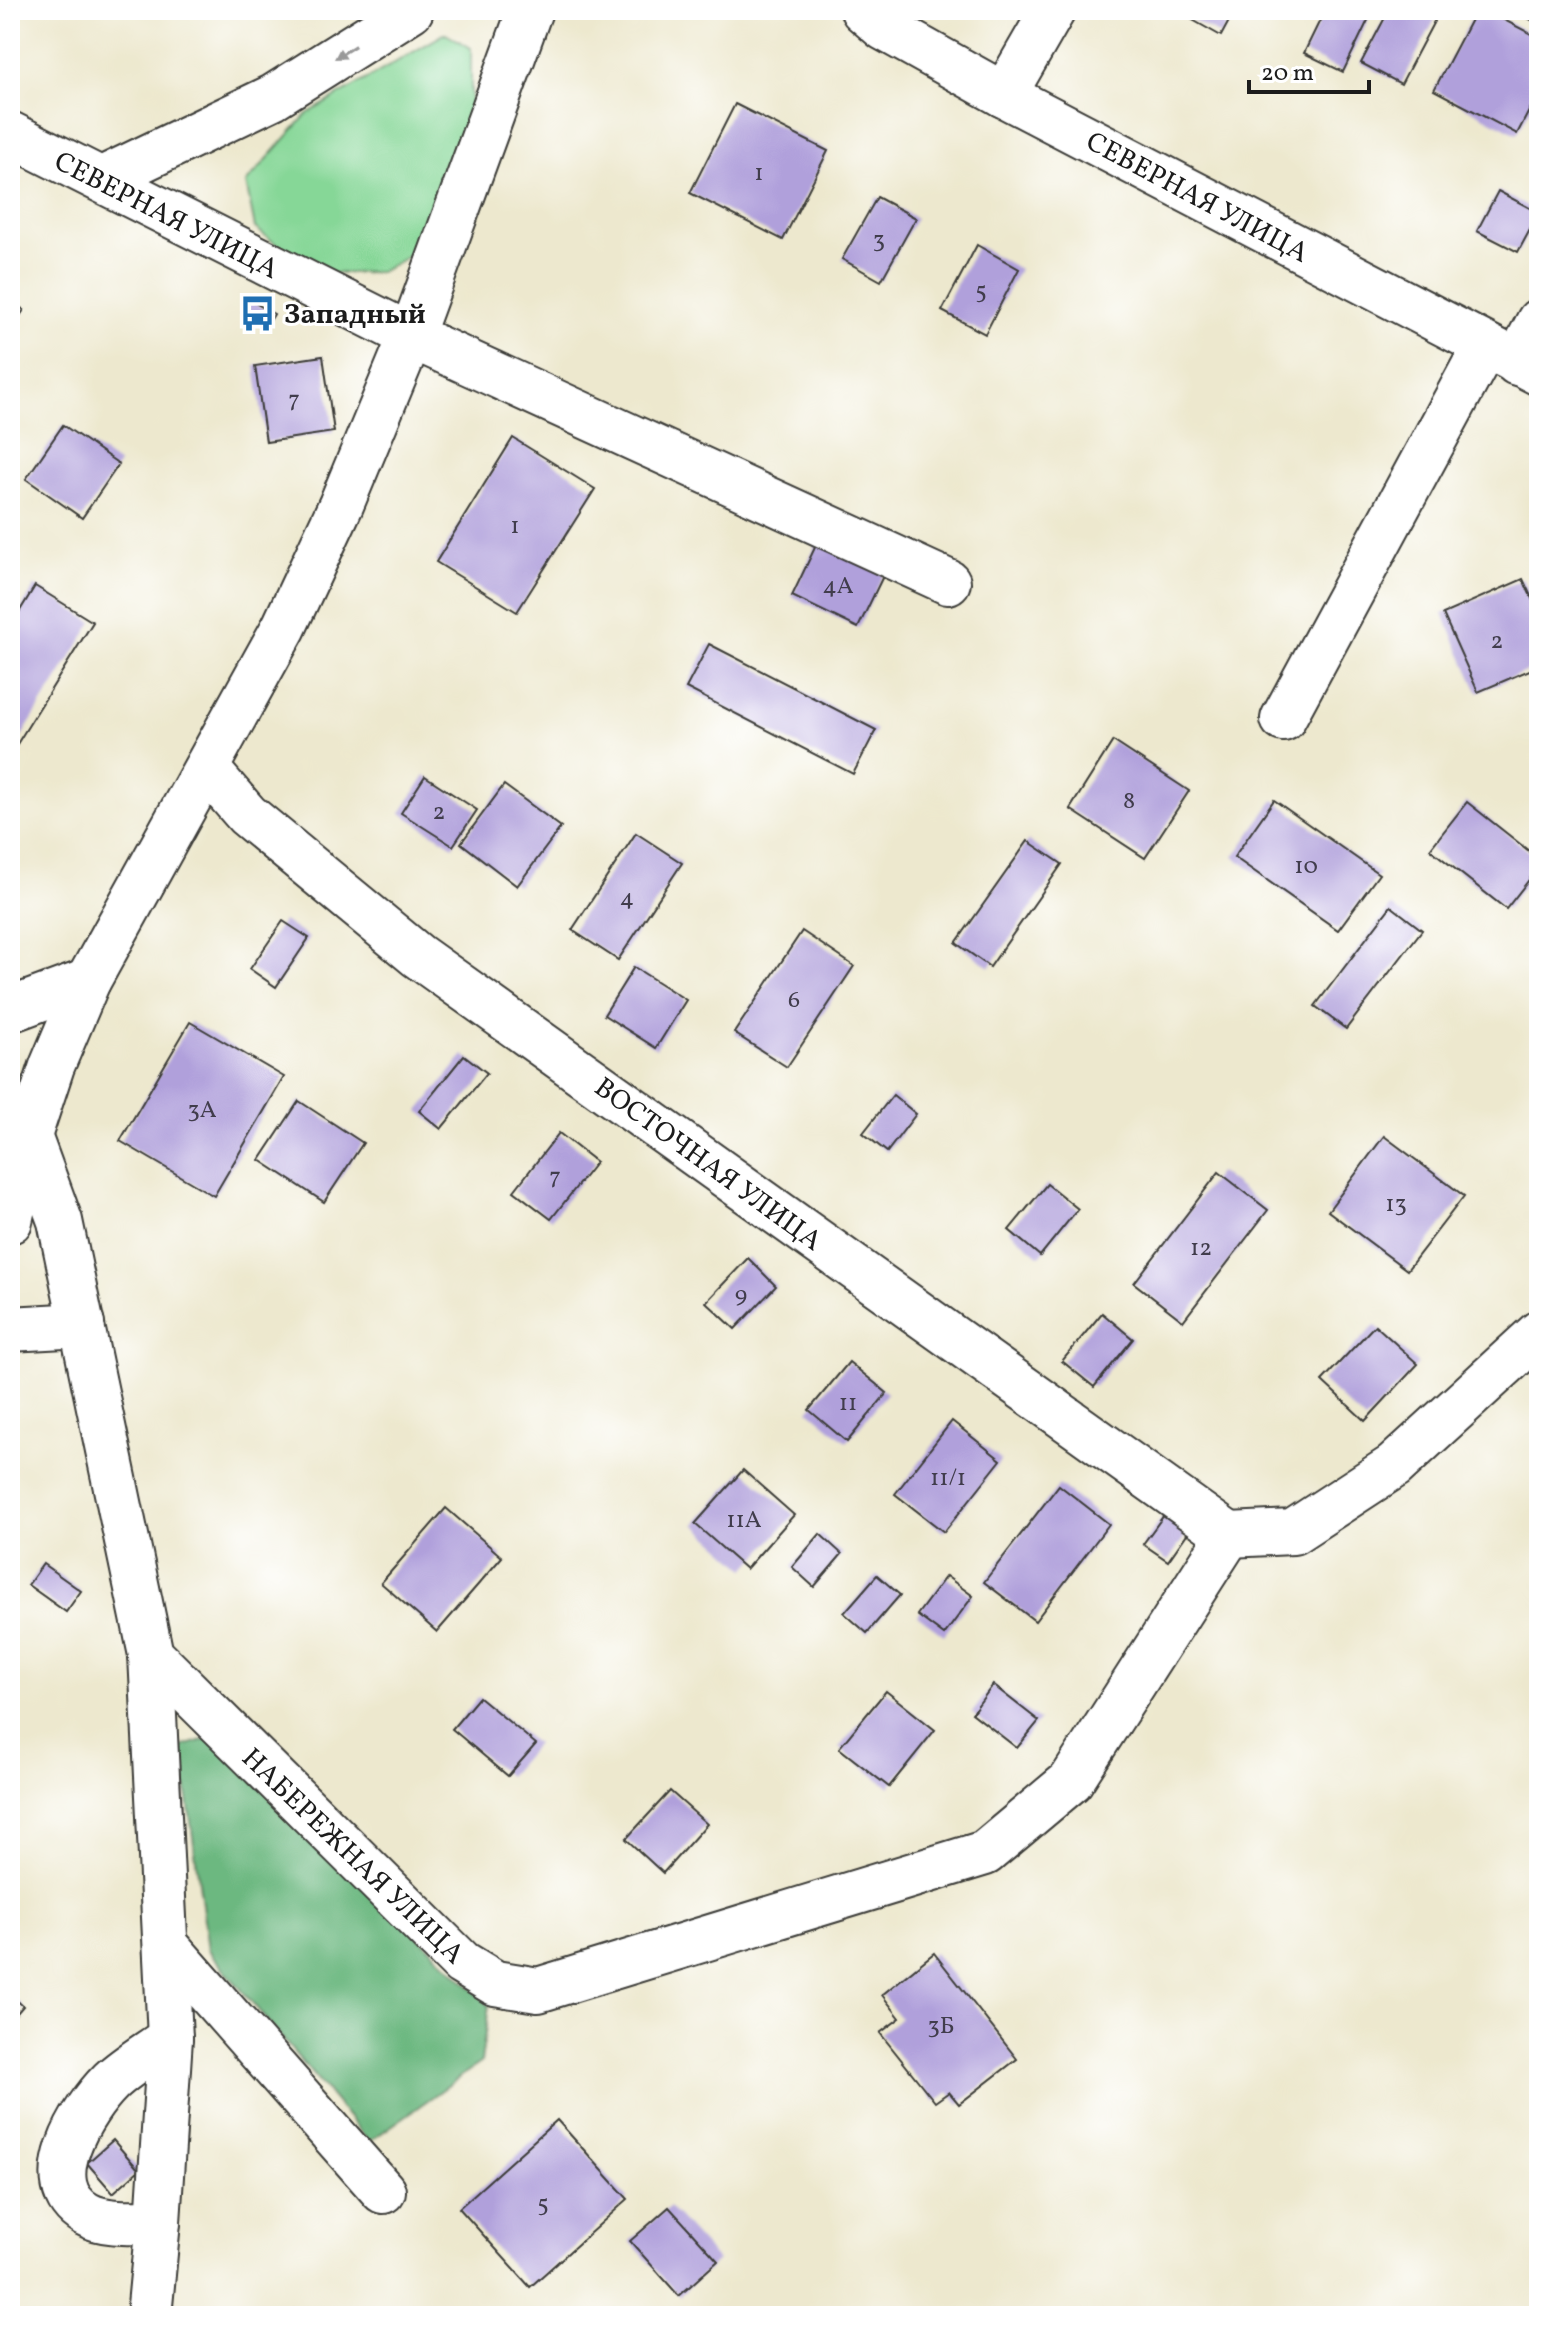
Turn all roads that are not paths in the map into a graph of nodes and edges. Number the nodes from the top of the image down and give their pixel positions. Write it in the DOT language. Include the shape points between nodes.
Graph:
graph roads {
  1 [pos="411,10"];
  2 [pos="530,10"];
  3 [pos="863,10"];
  4 [pos="1053,10"];
  5 [pos="1004,95"];
  6 [pos="10,134"];
  7 [pos="102,179"];
  8 [pos="1539,321"];
  9 [pos="411,336"];
  10 [pos="1514,361"];
  11 [pos="948,582"];
  12 [pos="1283,719"];
  13 [pos="207,769"];
  14 [pos="88,981"];
  15 [pos="10,1010"];
  16 [pos="29,1136"];
  17 [pos="10,1221"];
  18 [pos="82,1325"];
  19 [pos="10,1329"];
  20 [pos="1539,1333"];
  21 [pos="1229,1535"];
  22 [pos="151,1655"];
  23 [pos="166,1945"];
  24 [pos="170,2038"];
  25 [pos="383,2191"];
  26 [pos="158,2222"];
  27 [pos="149,2316"];
  1 -- 7 [label="street, one-way" via="273,97"];
  2 -- 9 [label="street"];
  3 -- 5 [label="street, СЕВЕРНАЯ УЛИЦА" via="884,28"];
  4 -- 5 [label="street"];
  5 -- 10 [label="street, СЕВЕРНАЯ УЛИЦА"];
  6 -- 7 [label="street, СЕВЕРНАЯ УЛИЦА"];
  7 -- 9 [label="street, СЕВЕРНАЯ УЛИЦА"];
  8 -- 10 [label="street"];
  9 -- 11 [label="street, СЕВЕРНАЯ УЛИЦА"];
  9 -- 13 [label="street" via="335,519"];
  10 -- 12 [label="street"];
  13 -- 14 [label="street"];
  13 -- 21 [label="street, ВОСТОЧНАЯ УЛИЦА" via="247,815 418,956"];
  14 -- 15 [label="street"];
  14 -- 16 [label="street"];
  16 -- 17 [label="street"];
  16 -- 18 [label="street" via="60,1221"];
  18 -- 19 [label="street"];
  18 -- 22 [label="street"];
  20 -- 21 [label="street" via="1394,1466 1293,1532"];
  21 -- 22 [label="street, НАБЕРЕЖНАЯ УЛИЦА" via="1071,1781 985,1853 538,1990 495,1983 462,1963"];
  22 -- 23 [label="street"];
  23 -- 24 [label="street"];
  23 -- 25 [label="street"];
  24 -- 26 [label="street"];
  24 -- 26 [label="street" via="112,2080 84,2112 68,2145 63,2178 70,2200 87,2215"];
  26 -- 27 [label="street"];
}
